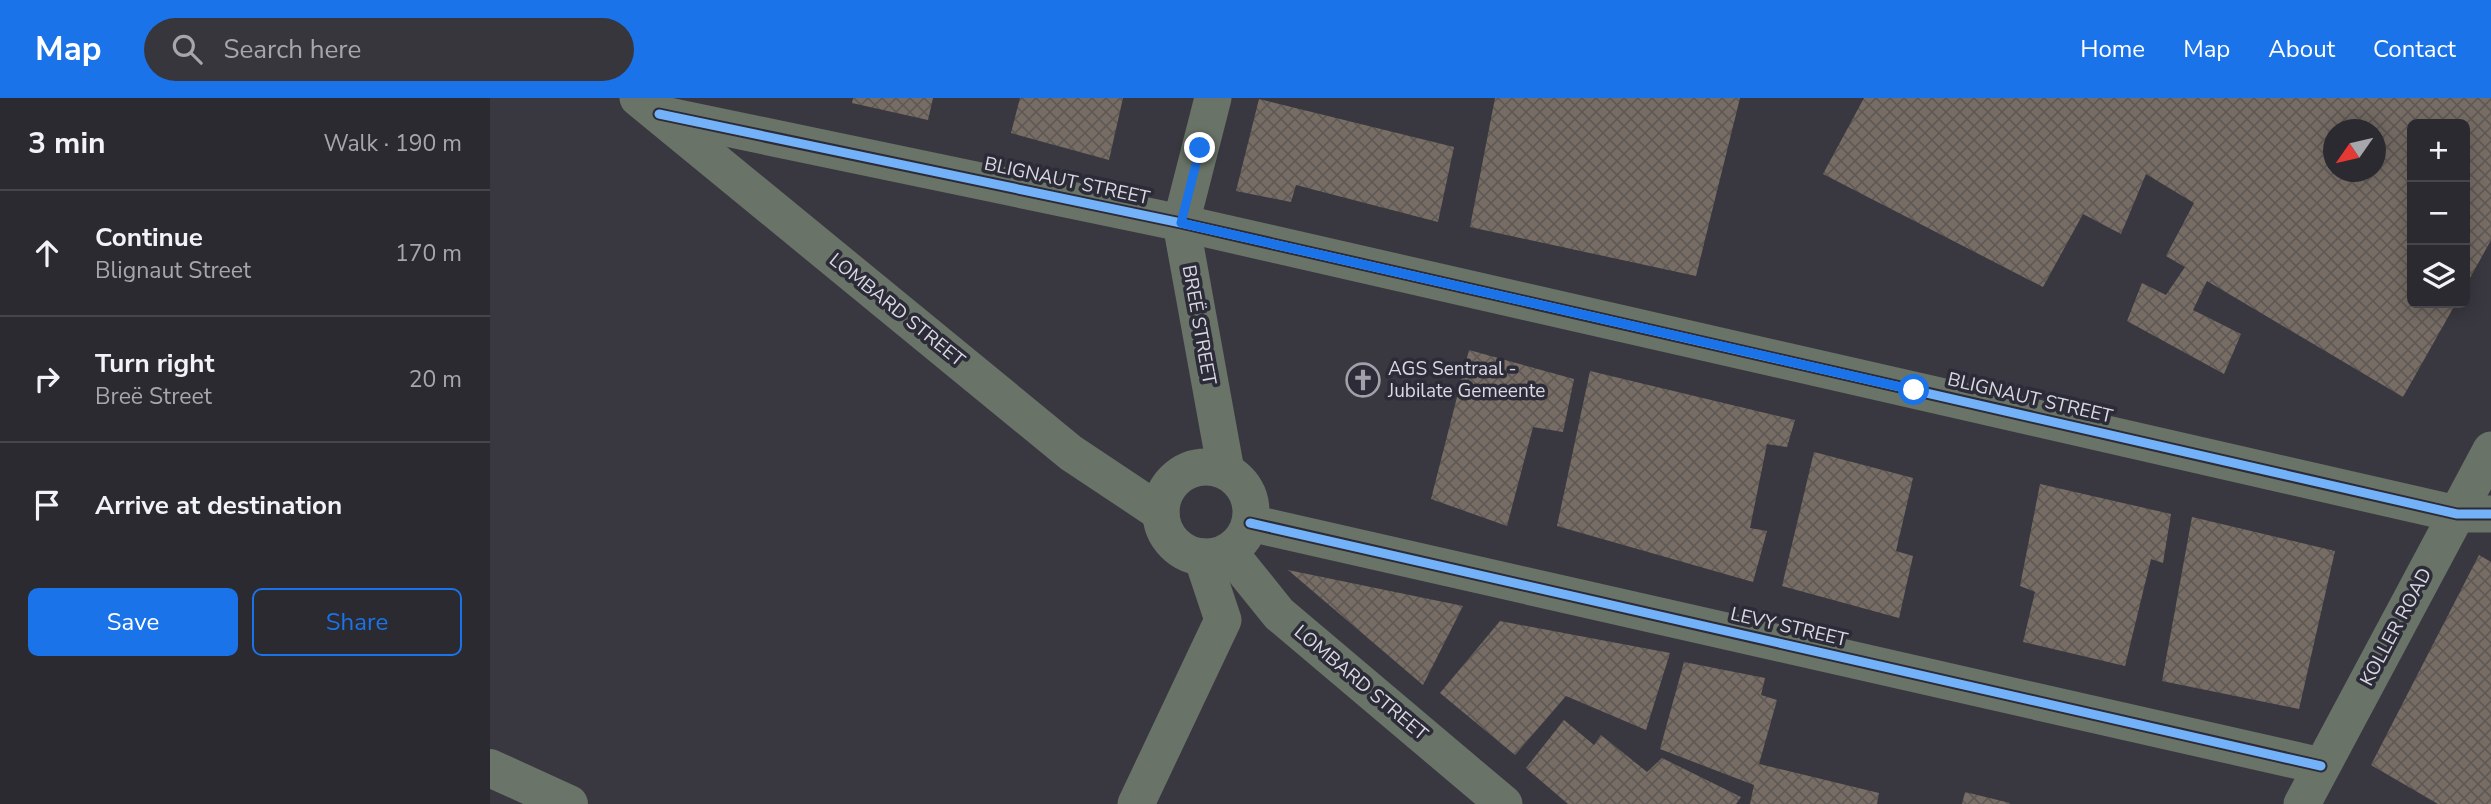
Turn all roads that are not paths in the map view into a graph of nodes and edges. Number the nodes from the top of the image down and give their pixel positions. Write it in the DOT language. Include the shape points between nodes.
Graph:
graph roads {
  1 [pos="1213,98"];
  2 [pos="649,106"];
  3 [pos="1181,223"];
  4 [pos="2491,450"];
  5 [pos="1226,471"];
  6 [pos="1161,513"];
  7 [pos="2474,514"];
  8 [pos="1250,523"];
  9 [pos="1216,554"];
  10 [pos="2321,766"];
  11 [pos="490,768"];
  12 [pos="569,804"];
  13 [pos="1136,804"];
  14 [pos="1504,804"];
  15 [pos="2302,804"];
  1 -- 3 [label="street, BREË STREET"];
  2 -- 3 [label="street, BLIGNAUT STREET"];
  2 -- 6 [label="street, LOMBARD STREET" via="1071,453"];
  3 -- 5 [label="street, BREË STREET"];
  3 -- 7 [label="street, BLIGNAUT STREET"];
  4 -- 7 [label="street, KOLLER ROAD"];
  5 -- 6 [label="street" via="1211,467 1181,475 1166,492"];
  5 -- 8 [label="street" via="1246,493"];
  6 -- 9 [label="street" via="1174,544 1187,553"];
  7 -- 10 [label="street, KOLLER ROAD"];
  8 -- 9 [label="street" via="1242,539"];
  8 -- 10 [label="street, LEVY STREET"];
  9 -- 13 [label="street" via="1223,620"];
  9 -- 14 [label="street, LOMBARD STREET" via="1279,614"];
  10 -- 15 [label="street, KOLLER ROAD"];
  11 -- 12 [label="main road"];
}
